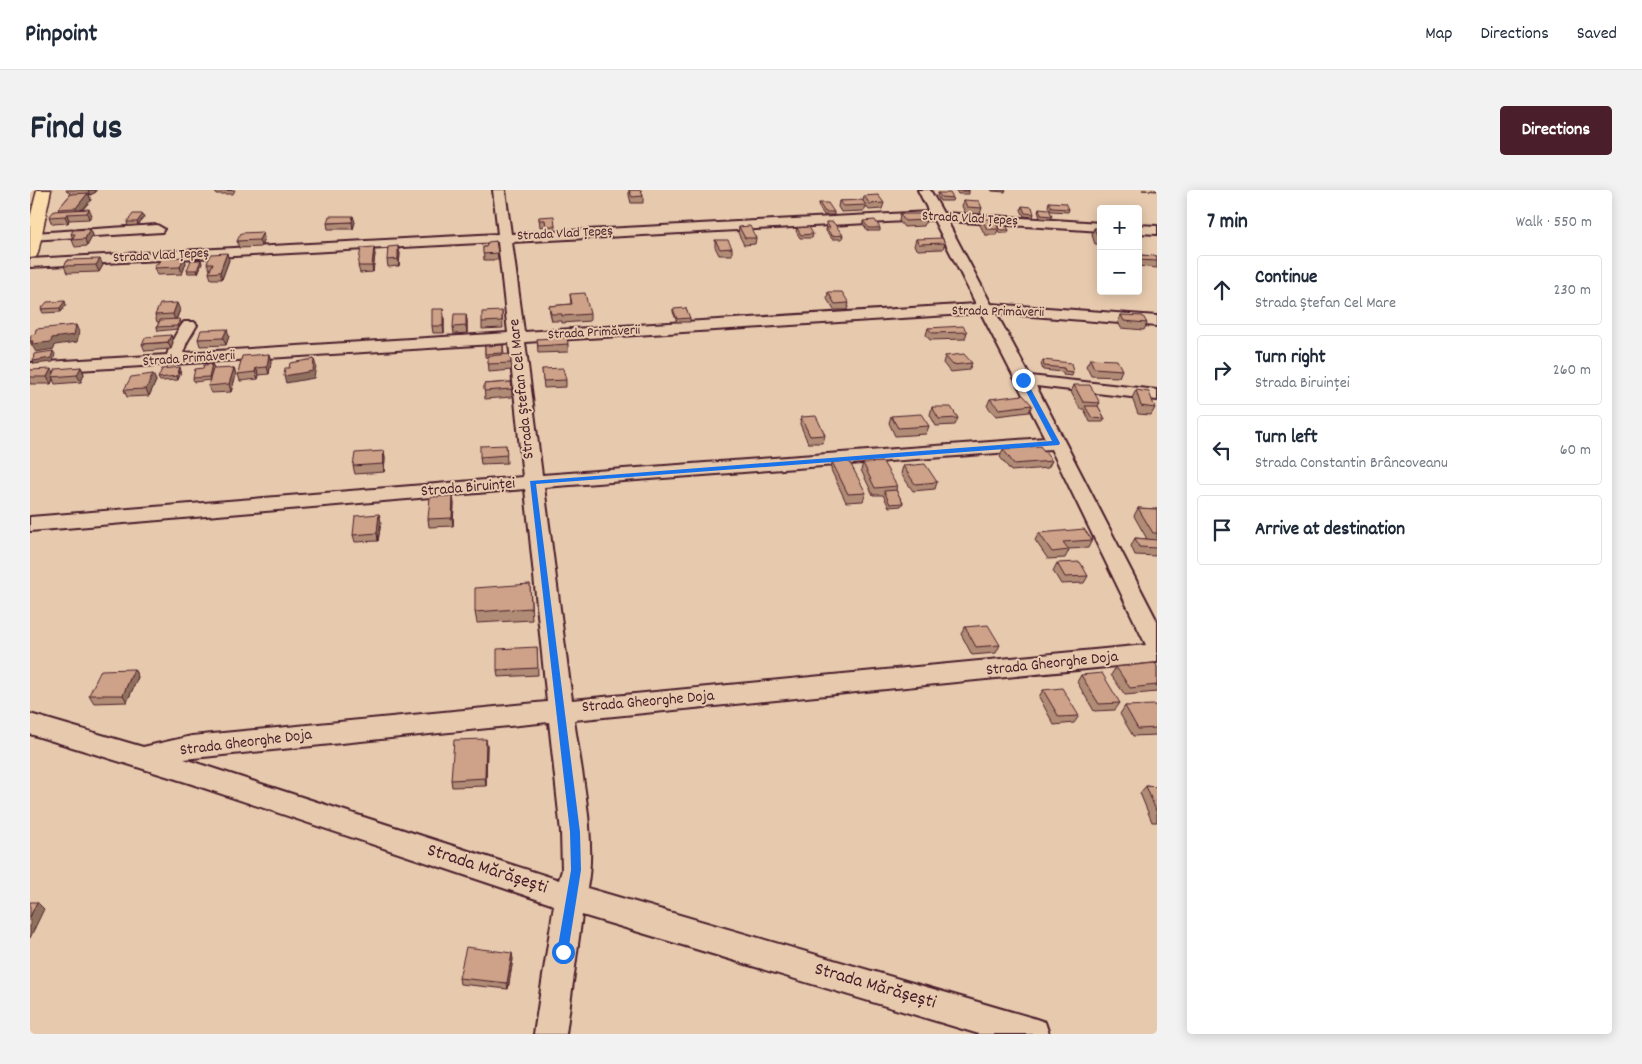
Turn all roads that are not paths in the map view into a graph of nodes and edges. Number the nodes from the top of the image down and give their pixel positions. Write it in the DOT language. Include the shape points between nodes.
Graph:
graph roads {
  1 [pos="44,190"];
  2 [pos="499,190"];
  3 [pos="924,190"];
  4 [pos="938,216"];
  5 [pos="1097,227"];
  6 [pos="157,229"];
  7 [pos="1142,229"];
  8 [pos="1157,230"];
  9 [pos="34,237"];
  10 [pos="504,238"];
  11 [pos="30,253"];
  12 [pos="30,263"];
  13 [pos="986,308"];
  14 [pos="1157,321"];
  15 [pos="189,325"];
  16 [pos="516,337"];
  17 [pos="173,360"];
  18 [pos="30,368"];
  19 [pos="1023,380"];
  20 [pos="1157,395"];
  21 [pos="1056,443"];
  22 [pos="533,482"];
  23 [pos="30,524"];
  24 [pos="1157,644"];
  25 [pos="1157,653"];
  26 [pos="560,710"];
  27 [pos="30,724"];
  28 [pos="141,759"];
  29 [pos="570,897"];
  30 [pos="550,1034"];
  31 [pos="1033,1034"];
  1 -- 9 [label="main road"];
  2 -- 10 [label="street, Strada Ștefan Cel Mare"];
  3 -- 4 [label="street"];
  4 -- 5 [label="street, Strada Vlad Țepeș"];
  4 -- 10 [label="street, Strada Vlad Țepeș"];
  4 -- 13 [label="street"];
  6 -- 9 [label="street"];
  7 -- 8 [label="street"];
  9 -- 11 [label="main road"];
  10 -- 12 [label="street, Strada Vlad Țepeș"];
  10 -- 16 [label="street, Strada Ștefan Cel Mare"];
  13 -- 14 [label="street, Strada Primăverii"];
  13 -- 16 [label="street, Strada Primăverii"];
  13 -- 19 [label="street"];
  15 -- 17 [label="street"];
  16 -- 17 [label="street, Strada Primăverii"];
  16 -- 22 [label="street, Strada Ștefan Cel Mare"];
  17 -- 18 [label="street, Strada Primăverii"];
  19 -- 20 [label="street"];
  19 -- 21 [label="street"];
  21 -- 22 [label="street, Strada Biruinței"];
  21 -- 24 [label="street"];
  22 -- 23 [label="street, Strada Biruinței"];
  22 -- 26 [label="street, Strada Ștefan Cel Mare"];
  25 -- 26 [label="street, Strada Gheorghe Doja"];
  26 -- 28 [label="street, Strada Gheorghe Doja" via="192,747"];
  26 -- 29 [label="street, Strada Ștefan Cel Mare" via="575,832 576,870"];
  27 -- 28 [label="street, Strada Mărășești"];
  28 -- 29 [label="street, Strada Mărășești" via="199,775"];
  29 -- 30 [label="street, Strada Ștefan Cel Mare"];
  29 -- 31 [label="street, Strada Mărășești"];
}
